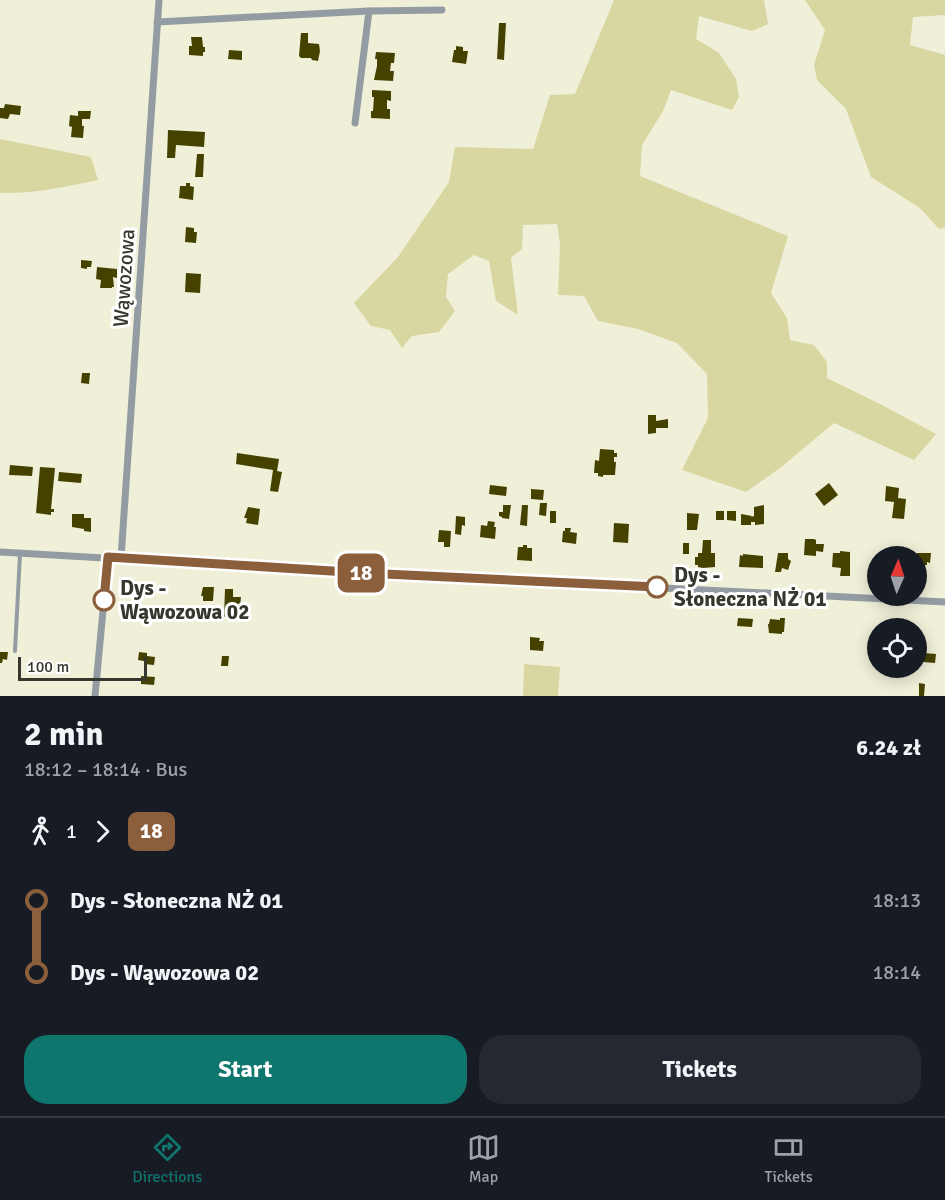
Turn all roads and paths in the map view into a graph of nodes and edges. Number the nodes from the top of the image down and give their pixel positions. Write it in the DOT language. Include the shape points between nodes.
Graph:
graph roads {
  1 [pos="159,0"];
  2 [pos="442,10"];
  3 [pos="369,11"];
  4 [pos="157,22"];
  5 [pos="356,123"];
  6 [pos="0,552"];
  7 [pos="20,553"];
  8 [pos="108,557"];
  9 [pos="121,558"];
  10 [pos="945,602"];
  11 [pos="15,651"];
  12 [pos="95,696"];
  1 -- 4 [label="street, Wąwozowa"];
  2 -- 3 [label="street"];
  3 -- 4 [label="street"];
  3 -- 5 [label="street"];
  4 -- 9 [label="street, Wąwozowa"];
  6 -- 7 [label="street"];
  7 -- 8 [label="street"];
  7 -- 11 [label="lane"];
  8 -- 9 [label="street"];
  8 -- 12 [label="street"];
  9 -- 10 [label="street"];
}
